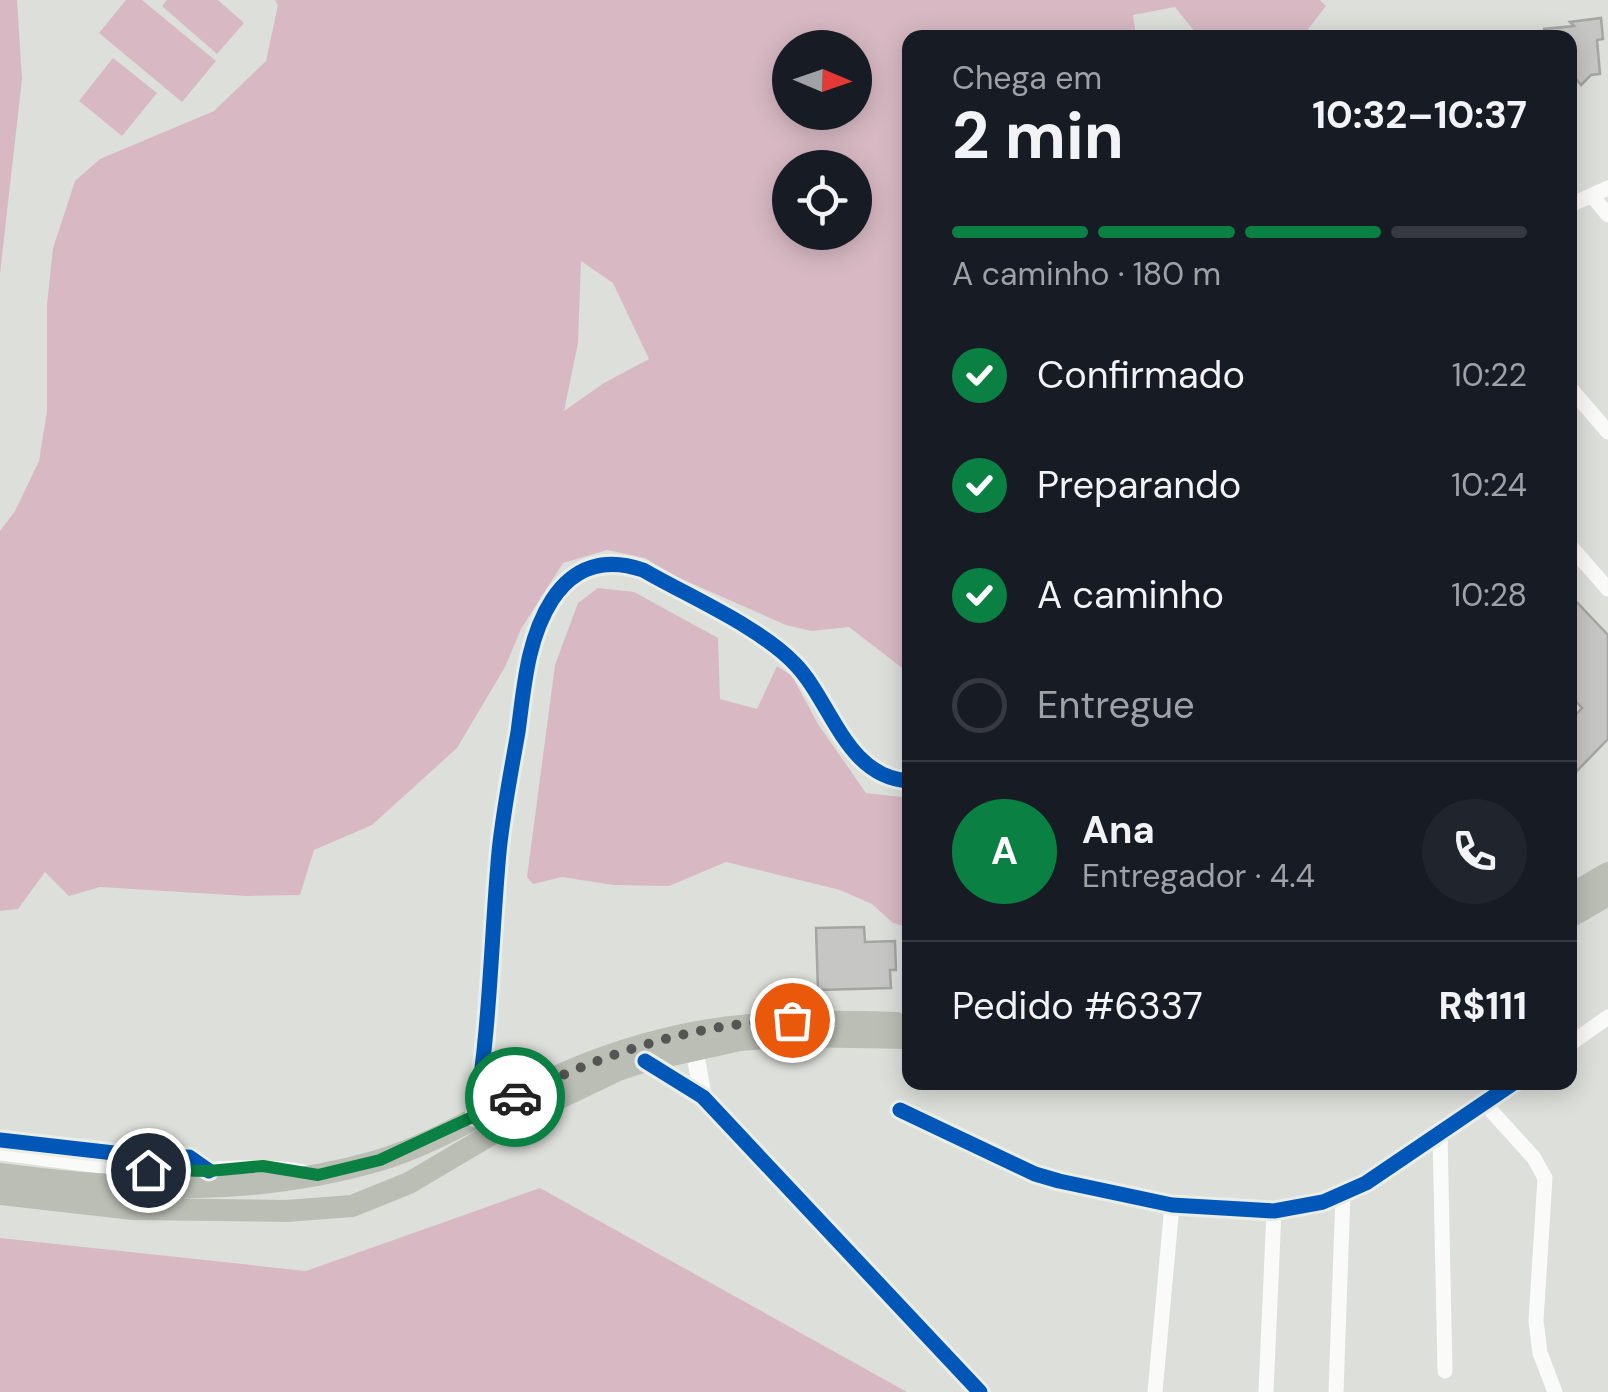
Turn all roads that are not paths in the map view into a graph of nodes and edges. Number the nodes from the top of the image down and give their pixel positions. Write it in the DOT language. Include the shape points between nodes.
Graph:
graph roads {
  1 [pos="1608,188"];
  2 [pos="1592,196"];
  3 [pos="1577,202"];
  4 [pos="1608,214"];
  5 [pos="1577,396"];
  6 [pos="1608,432"];
  7 [pos="1577,554"];
  8 [pos="1608,590"];
  9 [pos="902,780"];
  10 [pos="1608,873"];
  11 [pos="1577,891"];
  12 [pos="1608,896"];
  13 [pos="1577,913"];
  14 [pos="1608,1017"];
  15 [pos="902,1023"];
  16 [pos="902,1038"];
  17 [pos="1577,1039"];
  18 [pos="694,1048"];
  19 [pos="646,1061"];
  20 [pos="1504,1090"];
  21 [pos="703,1097"];
  22 [pos="1485,1104"];
  23 [pos="900,1110"];
  24 [pos="475,1116"];
  25 [pos="1440,1133"];
  26 [pos="0,1153"];
  27 [pos="0,1174"];
  28 [pos="318,1175"];
  29 [pos="0,1194"];
  30 [pos="1344,1194"];
  31 [pos="72,1203"];
  32 [pos="1172,1205"];
  33 [pos="0,1209"];
  34 [pos="1274,1211"];
  35 [pos="1446,1371"];
  36 [pos="980,1392"];
  37 [pos="1155,1392"];
  38 [pos="1266,1392"];
  39 [pos="1336,1392"];
  40 [pos="1555,1392"];
  1 -- 2 [label="street"];
  2 -- 3 [label="street"];
  2 -- 4 [label="street"];
  5 -- 6 [label="street"];
  7 -- 8 [label="street"];
  9 -- 24 [label="street" via="856,754 796,664 764,638 625,564 593,565 576,574 542,619 525,679 500,846"];
  10 -- 11 [label="main road"];
  12 -- 13 [label="main road"];
  14 -- 17 [label="street"];
  15 -- 24 [label="main road" via="770,1021 690,1031 605,1056"];
  16 -- 18 [label="main road" via="769,1037"];
  18 -- 19 [label="main road"];
  18 -- 21 [label="street"];
  19 -- 21 [label="street"];
  19 -- 31 [label="main road" via="524,1115 410,1183 352,1206 152,1210"];
  20 -- 22 [label="street"];
  21 -- 36 [label="street"];
  22 -- 25 [label="street"];
  22 -- 40 [label="street" via="1545,1178 1536,1321"];
  23 -- 32 [label="street" via="1035,1174"];
  24 -- 28 [label="main road" via="380,1160"];
  25 -- 30 [label="street"];
  25 -- 35 [label="street"];
  26 -- 28 [label="street" via="148,1170 263,1166"];
  27 -- 28 [label="main road" via="163,1188"];
  29 -- 31 [label="main road"];
  30 -- 34 [label="street"];
  30 -- 39 [label="street"];
  31 -- 33 [label="main road"];
  32 -- 34 [label="street"];
  32 -- 37 [label="street"];
  34 -- 38 [label="street"];
}
